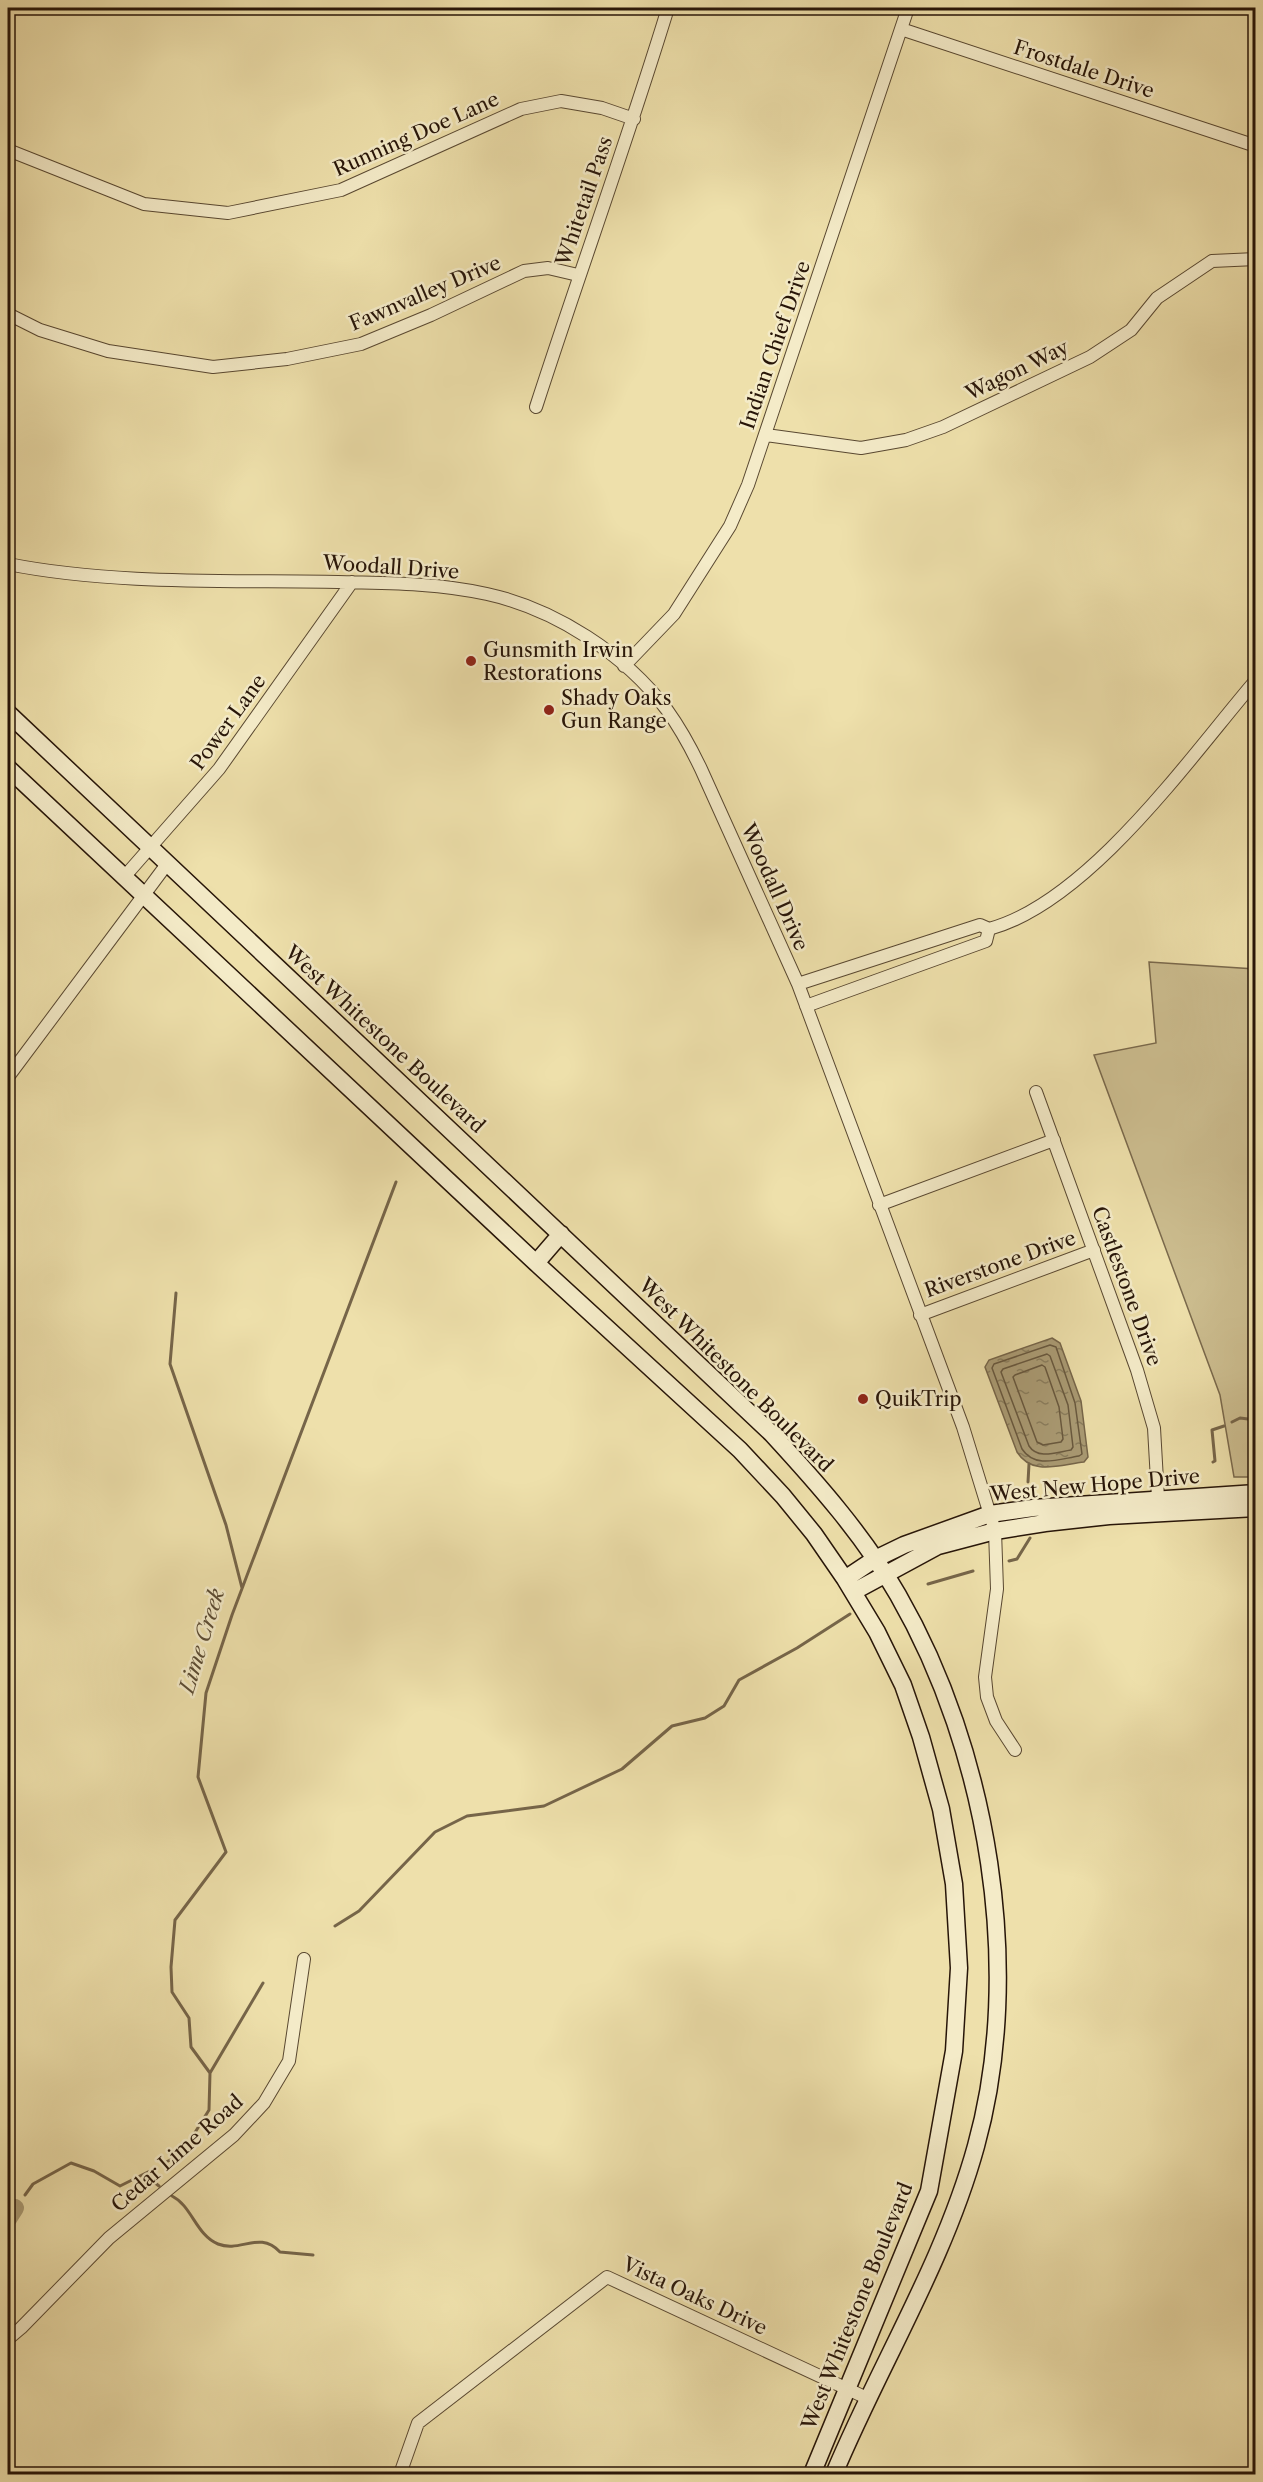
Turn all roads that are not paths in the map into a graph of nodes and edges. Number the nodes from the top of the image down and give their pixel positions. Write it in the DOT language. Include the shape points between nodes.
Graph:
graph roads {
  1 [pos="668,8"];
  2 [pos="908,8"];
  3 [pos="901,29"];
  4 [pos="634,119"];
  5 [pos="1256,146"];
  6 [pos="8,150"];
  7 [pos="1256,259"];
  8 [pos="578,275"];
  9 [pos="8,314"];
  10 [pos="536,408"];
  11 [pos="766,435"];
  12 [pos="8,564"];
  13 [pos="352,582"];
  14 [pos="624,666"];
  15 [pos="1256,680"];
  16 [pos="8,713"];
  17 [pos="8,768"];
  18 [pos="151,849"];
  19 [pos="166,864"];
  20 [pos="125,876"];
  21 [pos="144,894"];
  22 [pos="989,929"];
  23 [pos="798,984"];
  24 [pos="806,1006"];
  25 [pos="8,1077"];
  26 [pos="1036,1092"];
  27 [pos="1054,1140"];
  28 [pos="879,1205"];
  29 [pos="561,1234"];
  30 [pos="1094,1250"];
  31 [pos="536,1263"];
  32 [pos="920,1315"];
  33 [pos="1256,1493"];
  34 [pos="1158,1498"];
  35 [pos="1256,1508"];
  36 [pos="990,1514"];
  37 [pos="995,1531"];
  38 [pos="875,1559"];
  39 [pos="885,1574"];
  40 [pos="849,1585"];
  41 [pos="1015,1750"];
  42 [pos="304,1959"];
  43 [pos="8,2339"];
  44 [pos="848,2390"];
  45 [pos="868,2399"];
  46 [pos="400,2475"];
  47 [pos="812,2475"];
  48 [pos="834,2475"];
  1 -- 4 [label="street, Whitetail Pass"];
  2 -- 3 [label="street, Indian Chief Drive"];
  3 -- 5 [label="street, Frostdale Drive"];
  3 -- 11 [label="street, Indian Chief Drive"];
  4 -- 6 [label="street, Running Doe Lane" via="602,108 561,101 521,109 341,190 228,213 144,204"];
  4 -- 8 [label="street, Whitetail Pass"];
  7 -- 11 [label="street, Wagon Way" via="1212,261 1157,298 1131,330 1090,357 943,428 861,448"];
  8 -- 9 [label="street, Fawnvalley Drive" via="548,268 524,272 361,344 287,359 213,367 108,351 40,330"];
  8 -- 10 [label="street, Whitetail Pass"];
  11 -- 14 [label="street, Indian Chief Drive" via="730,526 674,614"];
  12 -- 13 [label="street, Woodall Drive" via="69,574"];
  13 -- 14 [label="street, Woodall Drive" via="488,594 533,609 582,633"];
  13 -- 18 [label="street, Power Lane" via="219,769"];
  14 -- 23 [label="street, Woodall Drive" via="666,709 685,736"];
  15 -- 22 [label="street" via="1146,810 1096,862 1064,890 1027,913"];
  16 -- 18 [label="main road, West Whitestone Boulevard"];
  17 -- 20 [label="main road, West Whitestone Boulevard"];
  18 -- 19 [label="main road, West Whitestone Boulevard"];
  18 -- 20 [label="street, Power Lane"];
  19 -- 21 [label="street"];
  19 -- 29 [label="main road, West Whitestone Boulevard"];
  20 -- 21 [label="main road, West Whitestone Boulevard"];
  21 -- 25 [label="street"];
  21 -- 31 [label="main road, West Whitestone Boulevard"];
  22 -- 23 [label="street" via="980,925"];
  22 -- 24 [label="street" via="986,941"];
  23 -- 24 [label="street, Woodall Drive"];
  24 -- 28 [label="street, Woodall Drive"];
  26 -- 27 [label="street, Castlestone Drive"];
  27 -- 28 [label="street"];
  27 -- 30 [label="street, Castlestone Drive"];
  28 -- 32 [label="street, Woodall Drive"];
  29 -- 31 [label="main road"];
  29 -- 38 [label="main road, West Whitestone Boulevard" via="772,1434 827,1494"];
  30 -- 32 [label="street, Riverstone Drive"];
  30 -- 34 [label="street, Castlestone Drive" via="1154,1428"];
  31 -- 40 [label="main road, West Whitestone Boulevard" via="740,1449 814,1534"];
  32 -- 36 [label="street, Woodall Drive" via="963,1427"];
  33 -- 34 [label="main road, West New Hope Drive"];
  34 -- 36 [label="main road, West New Hope Drive"];
  35 -- 37 [label="main road, West New Hope Drive" via="1098,1517"];
  36 -- 37 [label="street, Woodall Drive"];
  36 -- 38 [label="main road, West New Hope Drive" via="934,1532"];
  37 -- 39 [label="main road, West New Hope Drive" via="938,1546"];
  37 -- 41 [label="street, Woodall Drive" via="998,1589 985,1677 996,1721"];
  38 -- 39 [label="main road, West Whitestone Boulevard"];
  38 -- 40 [label="main road, West New Hope Drive"];
  39 -- 40 [label="main road, West New Hope Drive"];
  39 -- 45 [label="main road, West Whitestone Boulevard" via="925,1645 952,1711 972,1777 996,1932 997,2015 989,2091 966,2175 924,2287"];
  40 -- 44 [label="main road, West Whitestone Boulevard" via="903,1685 921,1737 941,1809 954,1884 959,1968 954,2051 929,2191"];
  42 -- 43 [label="street, Cedar Lime Road" via="289,2061 264,2103 234,2135 109,2238"];
  44 -- 45 [label="street, Vista Oaks Drive"];
  44 -- 46 [label="street, Vista Oaks Drive" via="607,2277 418,2423"];
  44 -- 47 [label="main road, West Whitestone Boulevard"];
  45 -- 48 [label="main road, West Whitestone Boulevard"];
}
